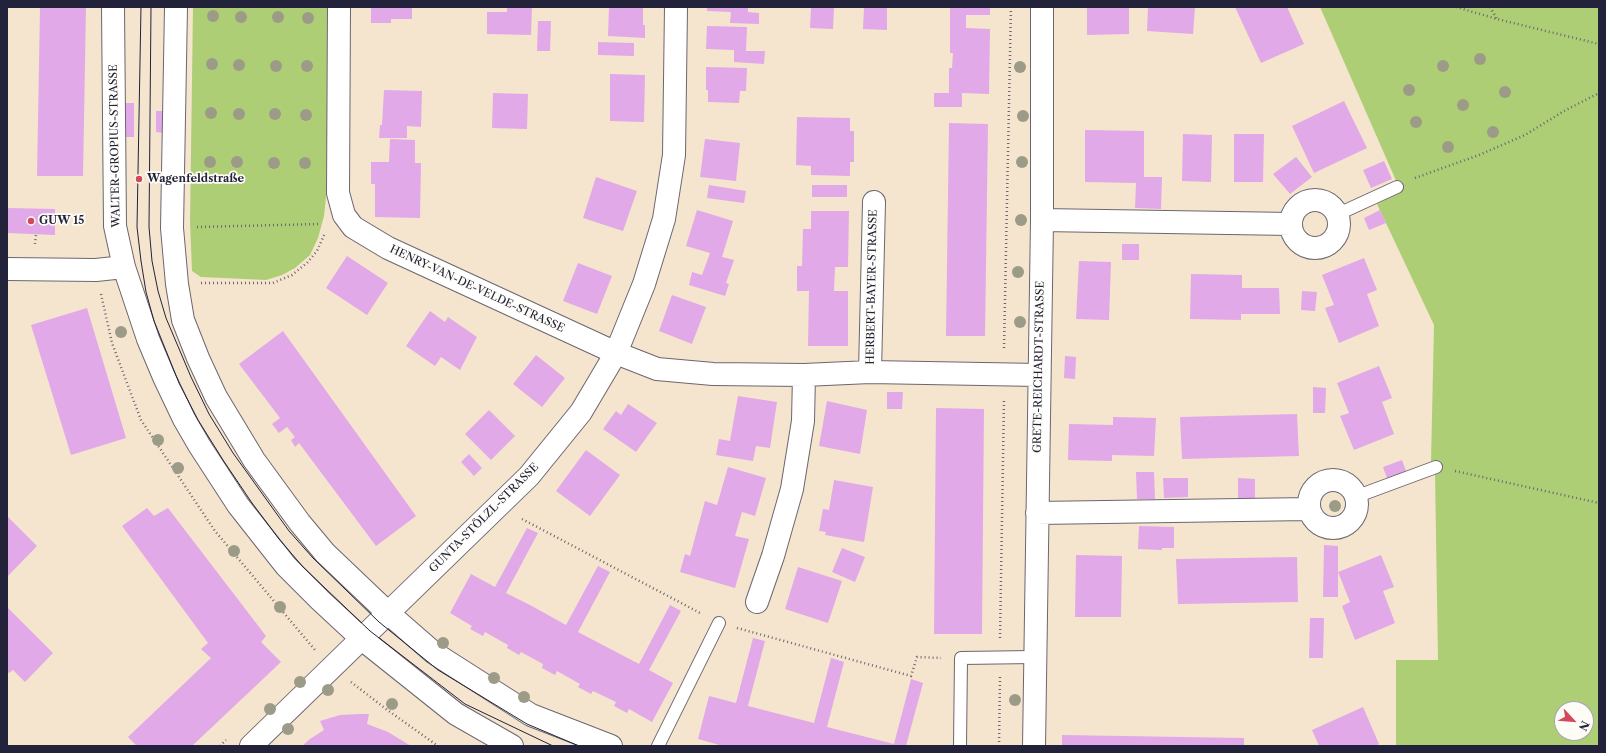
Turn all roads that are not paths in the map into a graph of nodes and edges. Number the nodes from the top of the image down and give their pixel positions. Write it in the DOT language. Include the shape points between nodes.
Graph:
graph roads {
  1 [pos="113,7"];
  2 [pos="176,7"];
  3 [pos="339,7"];
  4 [pos="676,7"];
  5 [pos="1042,7"];
  6 [pos="1397,187"];
  7 [pos="874,202"];
  8 [pos="1336,215"];
  9 [pos="1042,220"];
  10 [pos="1291,224"];
  11 [pos="124,267"];
  12 [pos="7,270"];
  13 [pos="616,353"];
  14 [pos="870,372"];
  15 [pos="804,375"];
  16 [pos="1039,376"];
  17 [pos="1436,467"];
  18 [pos="1356,497"];
  19 [pos="1309,509"];
  20 [pos="1037,513"];
  21 [pos="757,602"];
  22 [pos="388,613"];
  23 [pos="719,624"];
  24 [pos="362,639"];
  25 [pos="1034,658"];
  26 [pos="251,746"];
  27 [pos="512,746"];
  28 [pos="611,746"];
  29 [pos="658,746"];
  30 [pos="960,746"];
  31 [pos="1034,746"];
  1 -- 11 [label="street, WALTER-GROPIUS-STRASSE" via="115,226"];
  2 -- 22 [label="street" via="172,228 183,320 216,397 254,460 325,553"];
  3 -- 13 [label="street, HENRY-VAN-DE-VELDE-STRASSE" via="337,220 388,248"];
  4 -- 13 [label="street, GUNTA-STÖLZL-STRASSE" via="674,155 664,219 644,284"];
  5 -- 9 [label="street, GRETE-REICHARDT-STRASSE"];
  6 -- 8 [label="lane"];
  7 -- 14 [label="street, HERBERT-BAYER-STRASSE"];
  8 -- 10 [label="street" via="1328,204 1313,200 1299,206 1294,212"];
  8 -- 10 [label="street" via="1339,226 1337,234 1329,243 1319,248 1303,246 1296,240"];
  9 -- 10 [label="street"];
  9 -- 16 [label="street, GRETE-REICHARDT-STRASSE"];
  11 -- 12 [label="street" via="96,270"];
  11 -- 24 [label="street, WALTER-GROPIUS-STRASSE" via="148,339 164,377 199,445 238,505 286,566"];
  13 -- 15 [label="street, HERBERT-BAYER-STRASSE" via="657,369 713,374"];
  13 -- 22 [label="street, GUNTA-STÖLZL-STRASSE" via="581,412 529,476"];
  14 -- 15 [label="street, HERBERT-BAYER-STRASSE"];
  14 -- 16 [label="street, HERBERT-BAYER-STRASSE"];
  15 -- 21 [label="street" via="803,421 792,489"];
  16 -- 20 [label="street, GRETE-REICHARDT-STRASSE"];
  17 -- 18 [label="lane"];
  18 -- 19 [label="street" via="1345,484 1327,481 1312,492"];
  18 -- 19 [label="street" via="1357,505 1351,520 1338,528 1323,526 1314,519"];
  19 -- 20 [label="street"];
  20 -- 25 [label="street, GRETE-REICHARDT-STRASSE"];
  22 -- 24 [label="street"];
  22 -- 28 [label="street" via="434,653 531,715"];
  23 -- 29 [label="lane"];
  24 -- 26 [label="street"];
  24 -- 27 [label="street, WALTER-GROPIUS-STRASSE" via="456,714"];
  25 -- 30 [label="lane" via="962,658"];
  25 -- 31 [label="street, GRETE-REICHARDT-STRASSE"];
}
